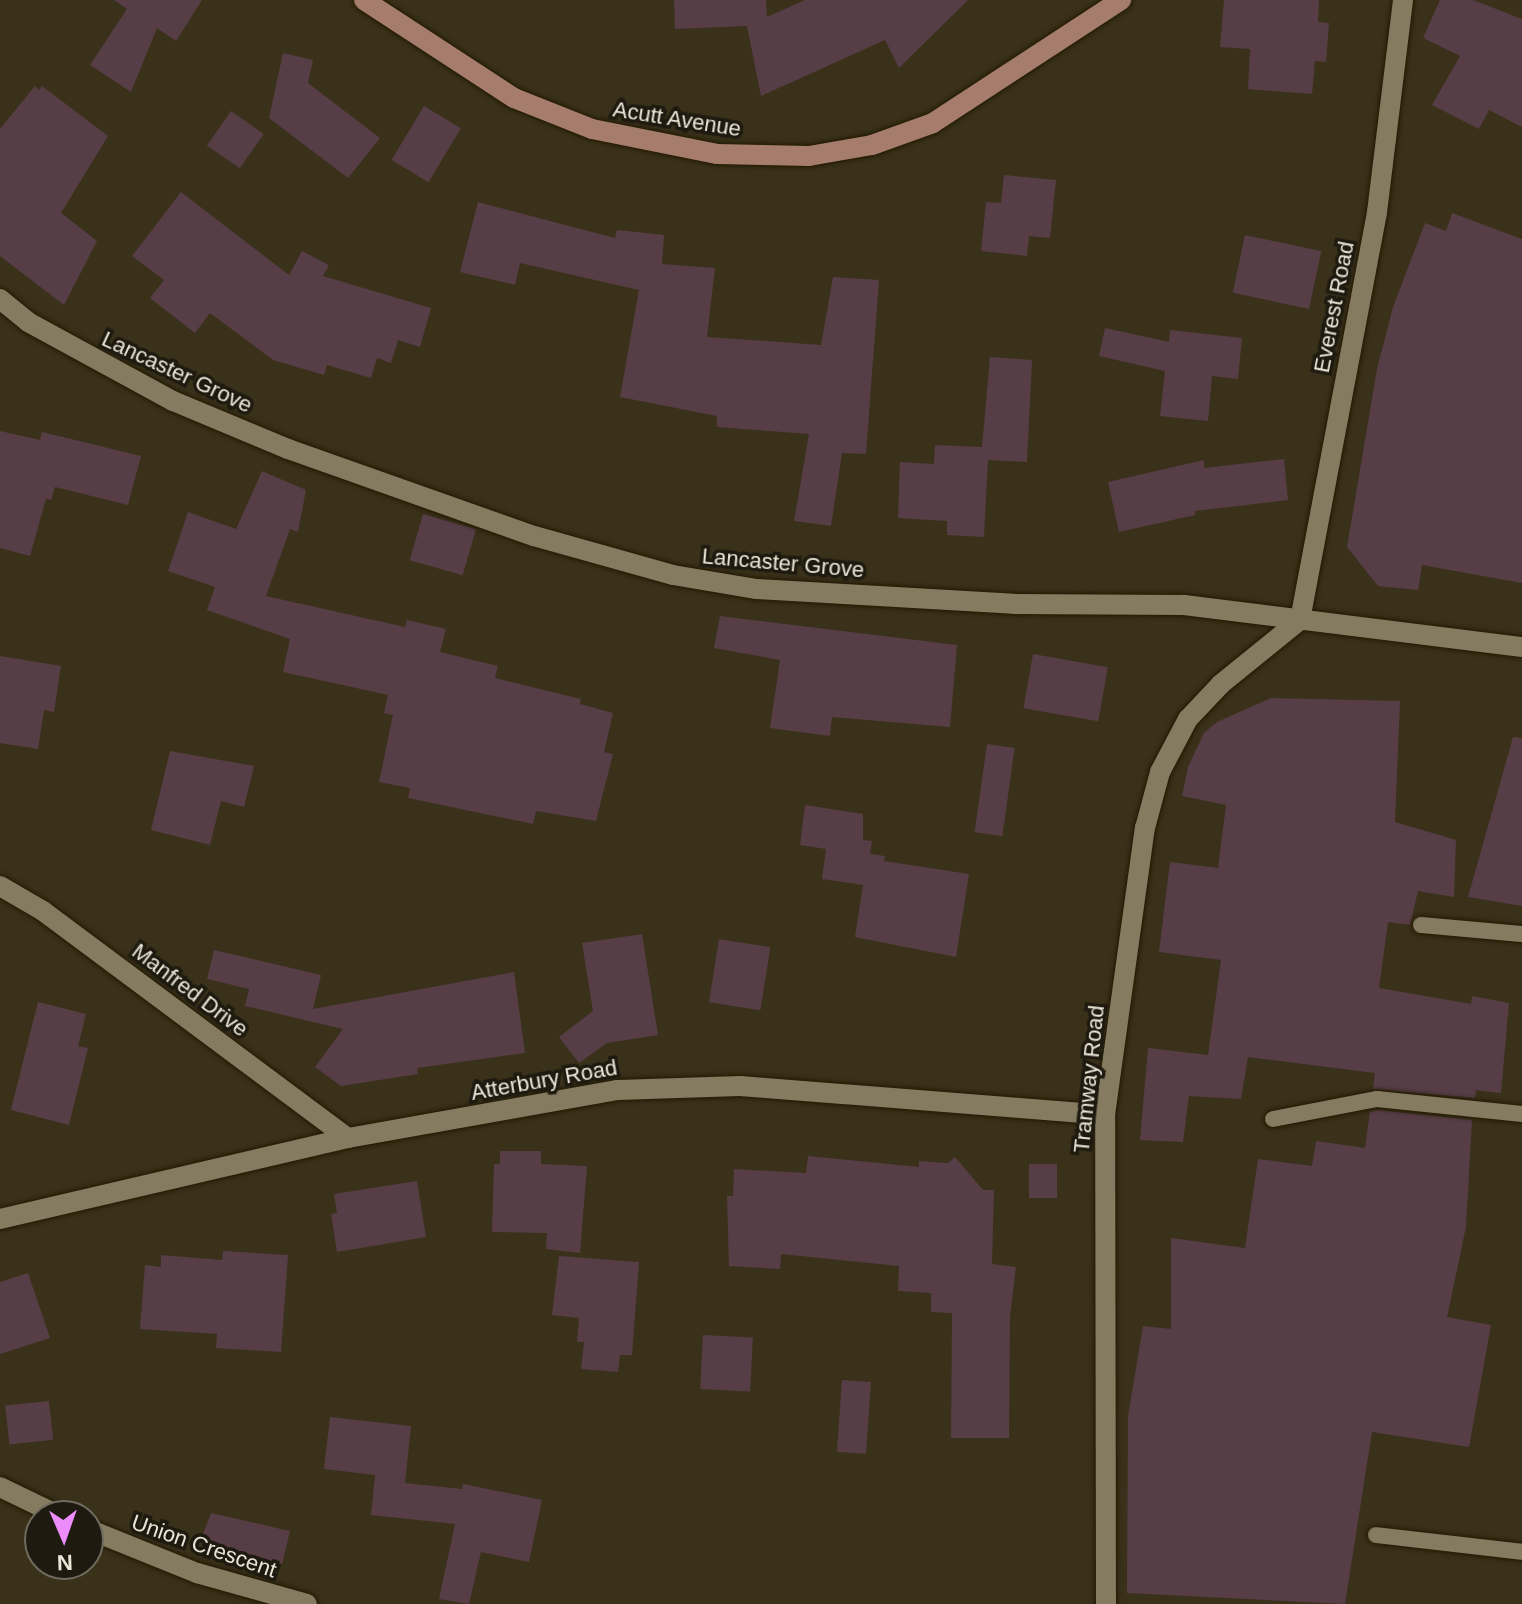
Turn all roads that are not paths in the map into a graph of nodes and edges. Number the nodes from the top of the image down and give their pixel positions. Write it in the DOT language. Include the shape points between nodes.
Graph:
graph roads {
  1 [pos="364,0"];
  2 [pos="1121,0"];
  3 [pos="1403,0"];
  4 [pos="0,299"];
  5 [pos="1300,620"];
  6 [pos="1522,647"];
  7 [pos="0,886"];
  8 [pos="1421,925"];
  9 [pos="1522,934"];
  10 [pos="1522,1114"];
  11 [pos="1105,1115"];
  12 [pos="1273,1119"];
  13 [pos="348,1138"];
  14 [pos="0,1219"];
  15 [pos="0,1487"];
  16 [pos="27,1500"];
  17 [pos="104,1535"];
  18 [pos="1376,1535"];
  19 [pos="1522,1552"];
  20 [pos="307,1604"];
  21 [pos="1106,1604"];
  1 -- 2 [label="street, Acutt Avenue" via="514,98 592,129 717,154 809,156 872,145 933,123"];
  3 -- 5 [label="street, Everest Road" via="1377,212"];
  4 -- 5 [label="street, Lancaster Grove" via="82,353 173,401 273,443 534,536 673,575 757,589 1014,604 1184,605"];
  5 -- 6 [label="street, Lancaster Grove"];
  5 -- 11 [label="street, Tramway Road" via="1221,684 1188,719 1160,772 1145,828"];
  7 -- 13 [label="street, Manfred Drive" via="43,911"];
  8 -- 9 [label="lane"];
  10 -- 12 [label="lane" via="1377,1099"];
  11 -- 13 [label="street, Atterbury Road" via="682,1086 618,1090"];
  11 -- 21 [label="street, Tramway Road"];
  13 -- 14 [label="street, Atterbury Road"];
  15 -- 16 [label="street"];
  17 -- 20 [label="street, Union Crescent" via="197,1573"];
  18 -- 19 [label="lane"];
}
